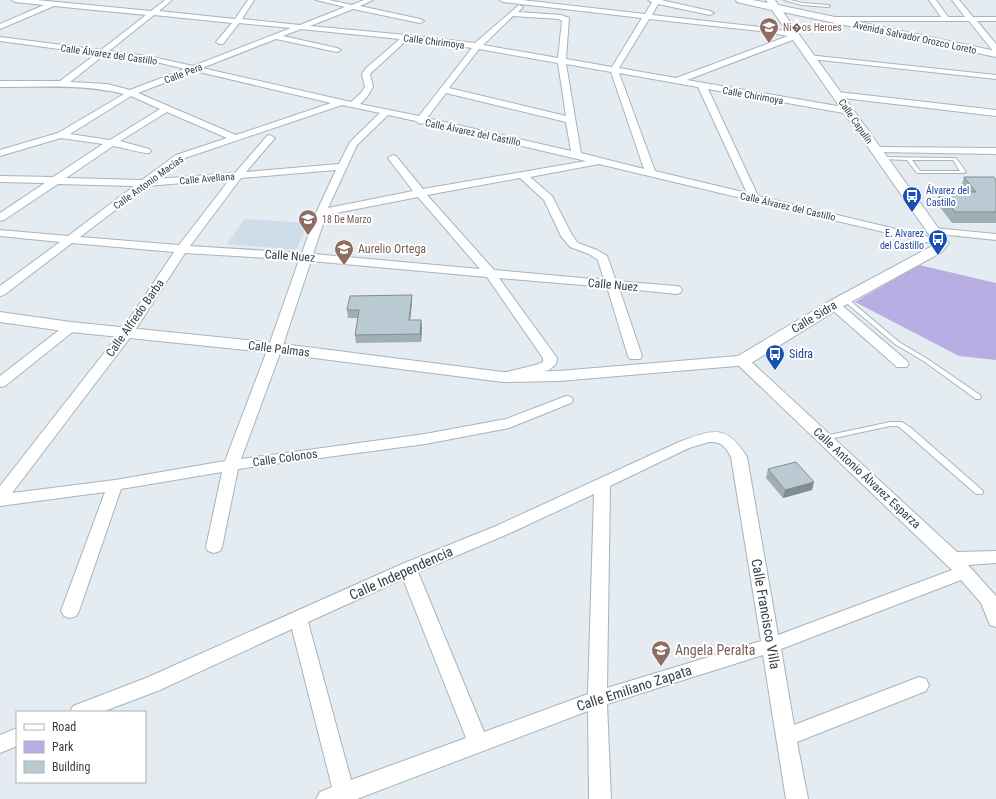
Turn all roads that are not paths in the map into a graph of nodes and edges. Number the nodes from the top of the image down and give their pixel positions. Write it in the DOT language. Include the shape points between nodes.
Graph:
graph roads {
  1 [pos="15,0"];
  2 [pos="169,0"];
  3 [pos="251,0"];
  4 [pos="319,0"];
  5 [pos="370,0"];
  6 [pos="503,0"];
  7 [pos="655,0"];
  8 [pos="740,0"];
  9 [pos="786,0"];
  10 [pos="932,0"];
  11 [pos="955,0"];
  12 [pos="525,1"];
  13 [pos="56,2"];
  14 [pos="773,4"];
  15 [pos="828,6"];
  16 [pos="352,7"];
  17 [pos="153,13"];
  18 [pos="710,13"];
  19 [pos="513,14"];
  20 [pos="647,17"];
  21 [pos="829,19"];
  22 [pos="946,19"];
  23 [pos="971,19"];
  24 [pos="996,19"];
  25 [pos="237,21"];
  26 [pos="420,21"];
  27 [pos="300,27"];
  28 [pos="0,28"];
  29 [pos="795,36"];
  30 [pos="276,37"];
  31 [pos="406,37"];
  32 [pos="0,39"];
  33 [pos="220,42"];
  34 [pos="477,46"];
  35 [pos="996,48"];
  36 [pos="337,50"];
  37 [pos="102,52"];
  38 [pos="996,54"];
  39 [pos="811,57"];
  40 [pos="562,61"];
  41 [pos="194,69"];
  42 [pos="614,70"];
  43 [pos="996,77"];
  44 [pos="677,81"];
  45 [pos="0,84"];
  46 [pos="62,84"];
  47 [pos="702,86"];
  48 [pos="445,90"];
  49 [pos="131,93"];
  50 [pos="838,95"];
  51 [pos="340,102"];
  52 [pos="353,105"];
  53 [pos="166,109"];
  54 [pos="849,111"];
  55 [pos="385,113"];
  56 [pos="996,113"];
  57 [pos="420,120"];
  58 [pos="571,120"];
  59 [pos="61,135"];
  60 [pos="235,138"];
  61 [pos="270,138"];
  62 [pos="111,143"];
  63 [pos="146,151"];
  64 [pos="996,151"];
  65 [pos="0,153"];
  66 [pos="879,154"];
  67 [pos="576,156"];
  68 [pos="393,158"];
  69 [pos="908,158"];
  70 [pos="600,161"];
  71 [pos="342,167"];
  72 [pos="651,174"];
  73 [pos="238,175"];
  74 [pos="523,176"];
  75 [pos="0,179"];
  76 [pos="58,180"];
  77 [pos="146,183"];
  78 [pos="420,193"];
  79 [pos="754,198"];
  80 [pos="320,213"];
  81 [pos="0,218"];
  82 [pos="0,233"];
  83 [pos="938,237"];
  84 [pos="996,237"];
  85 [pos="69,240"];
  86 [pos="182,249"];
  87 [pos="307,257"];
  88 [pos="490,273"];
  89 [pos="610,285"];
  90 [pos="676,290"];
  91 [pos="0,292"];
  92 [pos="840,302"];
  93 [pos="0,317"];
  94 [pos="71,327"];
  95 [pos="127,332"];
  96 [pos="275,348"];
  97 [pos="635,356"];
  98 [pos="742,361"];
  99 [pos="902,364"];
  100 [pos="558,376"];
  101 [pos="503,377"];
  102 [pos="0,383"];
  103 [pos="978,397"];
  104 [pos="566,400"];
  105 [pos="721,436"];
  106 [pos="825,438"];
  107 [pos="231,465"];
  108 [pos="602,482"];
  109 [pos="115,485"];
  110 [pos="980,492"];
  111 [pos="0,498"];
  112 [pos="214,547"];
  113 [pos="996,557"];
  114 [pos="959,565"];
  115 [pos="408,569"];
  116 [pos="992,603"];
  117 [pos="70,611"];
  118 [pos="298,619"];
  119 [pos="996,620"];
  120 [pos="771,645"];
  121 [pos="919,685"];
  122 [pos="597,699"];
  123 [pos="83,711"];
  124 [pos="16,737"];
  125 [pos="787,737"];
  126 [pos="478,743"];
  127 [pos="0,744"];
  128 [pos="339,797"];
  129 [pos="600,799"];
  130 [pos="796,799"];
  1 -- 13 [label="street, Calle Chirimoya"];
  2 -- 17 [label="street"];
  3 -- 25 [label="street"];
  4 -- 16 [label="street"];
  5 -- 16 [label="street, Calle Pera"];
  6 -- 12 [label="street"];
  7 -- 18 [label="street"];
  7 -- 20 [label="street"];
  8 -- 14 [label="street, Avenida Salvador Orozco Loreto"];
  9 -- 15 [label="lane"];
  10 -- 22 [label="street"];
  11 -- 23 [label="street"];
  12 -- 19 [label="street"];
  12 -- 20 [label="street"];
  13 -- 17 [label="street, Calle Chirimoya"];
  13 -- 28 [label="street"];
  14 -- 21 [label="street, Avenida Salvador Orozco Loreto"];
  14 -- 29 [label="street, Calle Capulín"];
  16 -- 26 [label="street"];
  16 -- 27 [label="street, Calle Pera"];
  17 -- 25 [label="street, Calle Chirimoya"];
  17 -- 37 [label="street"];
  19 -- 34 [label="street"];
  19 -- 40 [label="street" via="565,18"];
  20 -- 29 [label="street" via="760,29"];
  20 -- 42 [label="street"];
  21 -- 22 [label="street"];
  21 -- 38 [label="street, Avenida Salvador Orozco Loreto"];
  22 -- 23 [label="street"];
  23 -- 24 [label="street"];
  23 -- 35 [label="street"];
  25 -- 27 [label="street, Calle Chirimoya"];
  25 -- 33 [label="street"];
  27 -- 30 [label="street, Calle Pera"];
  27 -- 31 [label="street, Calle Chirimoya"];
  29 -- 39 [label="street, Calle Capulín"];
  29 -- 44 [label="street"];
  30 -- 36 [label="street"];
  30 -- 41 [label="street, Calle Pera"];
  31 -- 34 [label="street, Calle Chirimoya"];
  31 -- 52 [label="street" via="369,70 366,74 369,87"];
  32 -- 37 [label="street, Calle Álvarez del Castillo"];
  34 -- 40 [label="street, Calle Chirimoya"];
  34 -- 48 [label="street"];
  37 -- 41 [label="street, Calle Álvarez del Castillo" via="148,58"];
  37 -- 46 [label="street"];
  39 -- 43 [label="street"];
  39 -- 50 [label="street, Calle Capulín"];
  40 -- 42 [label="street, Calle Chirimoya"];
  40 -- 58 [label="street"];
  41 -- 49 [label="street, Calle Pera"];
  41 -- 51 [label="street, Calle Álvarez del Castillo"];
  42 -- 44 [label="street, Calle Chirimoya"];
  42 -- 72 [label="street"];
  44 -- 47 [label="street, Calle Chirimoya"];
  45 -- 46 [label="street"];
  46 -- 49 [label="street" via="102,86"];
  47 -- 54 [label="street, Calle Chirimoya"];
  47 -- 79 [label="street"];
  48 -- 57 [label="street"];
  48 -- 58 [label="street"];
  49 -- 53 [label="street"];
  49 -- 59 [label="street, Calle Pera"];
  50 -- 54 [label="street, Calle Capulín"];
  50 -- 56 [label="street"];
  51 -- 52 [label="street, Calle Álvarez del Castillo"];
  51 -- 60 [label="street, Calle Antonio Macías"];
  52 -- 55 [label="street, Calle Álvarez del Castillo"];
  53 -- 60 [label="street"];
  53 -- 62 [label="street"];
  54 -- 66 [label="street, Calle Capulín"];
  55 -- 57 [label="street, Calle Álvarez del Castillo"];
  55 -- 71 [label="street" via="353,144"];
  57 -- 67 [label="street, Calle Álvarez del Castillo"];
  58 -- 67 [label="street"];
  59 -- 62 [label="street"];
  59 -- 65 [label="street, Calle Pera"];
  60 -- 77 [label="street, Calle Antonio Macías" via="179,157"];
  61 -- 73 [label="street, Calle Alfredo Barba"];
  62 -- 63 [label="street"];
  62 -- 76 [label="street"];
  64 -- 66 [label="street"];
  66 -- 69 [label="lane"];
  66 -- 83 [label="street, Calle Capulín"];
  67 -- 70 [label="street, Calle Álvarez del Castillo"];
  68 -- 78 [label="street"];
  69 -- 69 [label="lane" via="954,159 964,172 919,172"];
  70 -- 72 [label="street, Calle Álvarez del Castillo"];
  70 -- 74 [label="street"];
  71 -- 73 [label="street, Calle Avellana"];
  71 -- 80 [label="street"];
  72 -- 79 [label="street, Calle Álvarez del Castillo"];
  73 -- 77 [label="street, Calle Avellana"];
  73 -- 86 [label="street, Calle Alfredo Barba"];
  74 -- 78 [label="street"];
  74 -- 89 [label="street" via="548,198 574,245 602,258"];
  75 -- 76 [label="street, Calle Avellana"];
  76 -- 77 [label="street, Calle Avellana"];
  76 -- 81 [label="street"];
  77 -- 85 [label="street, Calle Antonio Macías"];
  78 -- 80 [label="street"];
  78 -- 88 [label="street"];
  79 -- 83 [label="street, Calle Álvarez del Castillo"];
  80 -- 87 [label="street"];
  82 -- 85 [label="street, Calle Nuez"];
  83 -- 84 [label="street, Calle Álvarez del Castillo"];
  83 -- 92 [label="street, Calle Sidra" via="937,249"];
  85 -- 86 [label="street, Calle Nuez"];
  85 -- 91 [label="street, Calle Antonio Macías"];
  86 -- 87 [label="street, Calle Nuez"];
  86 -- 95 [label="street, Calle Alfredo Barba"];
  87 -- 88 [label="street, Calle Nuez"];
  87 -- 96 [label="street"];
  88 -- 89 [label="street, Calle Nuez"];
  88 -- 101 [label="street" via="550,361 544,367"];
  89 -- 90 [label="street, Calle Nuez"];
  89 -- 97 [label="street"];
  92 -- 98 [label="street, Calle Sidra"];
  92 -- 99 [label="street"];
  92 -- 103 [label="lane"];
  93 -- 94 [label="street, Calle Palmas"];
  94 -- 95 [label="street, Calle Palmas"];
  94 -- 102 [label="street"];
  95 -- 96 [label="street, Calle Palmas"];
  95 -- 111 [label="street, Calle Alfredo Barba"];
  96 -- 101 [label="street, Calle Palmas"];
  96 -- 107 [label="street"];
  98 -- 100 [label="street, Calle Sidra"];
  98 -- 106 [label="street, Calle Antonio Álvarez Esparza"];
  100 -- 101 [label="street, Calle Palmas"];
  104 -- 107 [label="street, Calle Colonos" via="509,423 425,439"];
  105 -- 108 [label="street, Calle Independencia" via="709,436 684,445"];
  105 -- 120 [label="street, Calle Francisco Villa" via="733,445 739,457"];
  106 -- 110 [label="lane" via="899,424 907,428"];
  106 -- 114 [label="street, Calle Antonio Álvarez Esparza"];
  107 -- 109 [label="street, Calle Colonos"];
  107 -- 112 [label="street"];
  108 -- 115 [label="street, Calle Independencia" via="502,530"];
  108 -- 122 [label="street"];
  109 -- 111 [label="street, Calle Colonos"];
  109 -- 117 [label="street"];
  113 -- 114 [label="street, Calle Emiliano Zapata"];
  114 -- 116 [label="street, Calle Antonio Álvarez Esparza"];
  114 -- 120 [label="street, Calle Emiliano Zapata"];
  115 -- 118 [label="street, Calle Independencia"];
  115 -- 126 [label="street"];
  116 -- 119 [label="street, Calle Antonio Álvarez Esparza"];
  118 -- 123 [label="street, Calle Independencia" via="153,684"];
  118 -- 128 [label="street"];
  120 -- 122 [label="street, Calle Emiliano Zapata"];
  120 -- 125 [label="street, Calle Francisco Villa"];
  121 -- 125 [label="street"];
  122 -- 126 [label="street, Calle Emiliano Zapata"];
  122 -- 129 [label="street"];
  124 -- 127 [label="street"];
  125 -- 130 [label="street, Calle Francisco Villa"];
  126 -- 128 [label="street, Calle Emiliano Zapata"];
}
